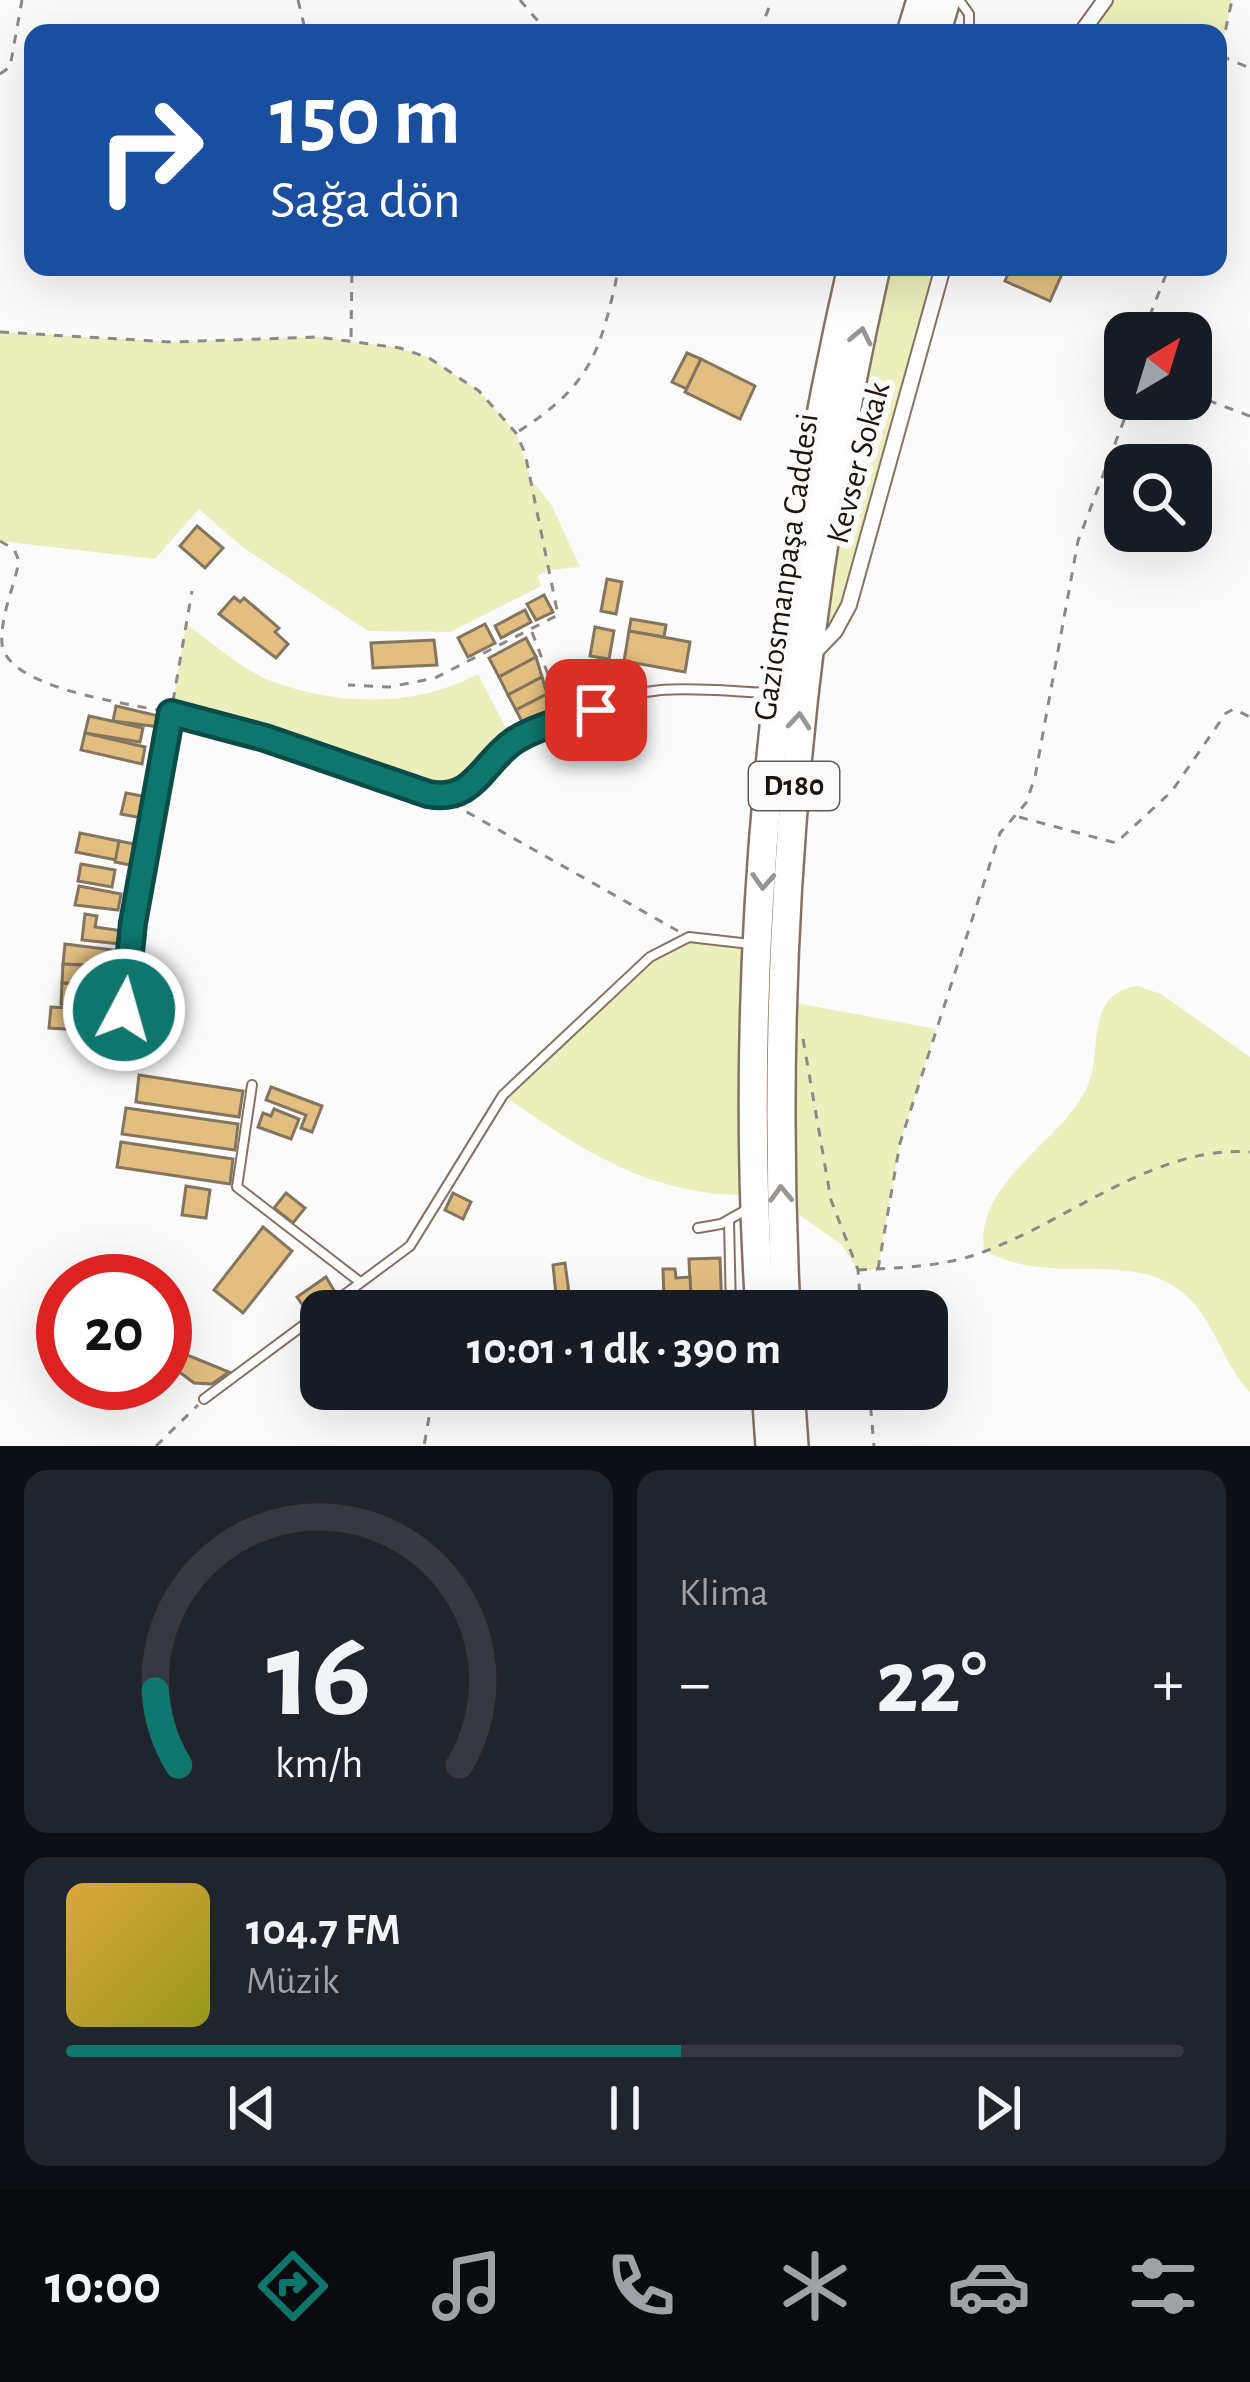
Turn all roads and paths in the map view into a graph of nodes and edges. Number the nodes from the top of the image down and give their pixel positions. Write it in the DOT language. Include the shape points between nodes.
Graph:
graph roads {
  1 [pos="22,0"];
  2 [pos="520,0"];
  3 [pos="540,24"];
  4 [pos="0,74"];
  5 [pos="352,276"];
  6 [pos="617,276"];
  7 [pos="850,276"];
  8 [pos="874,276"];
  9 [pos="940,276"];
  10 [pos="1165,276"];
  11 [pos="1151,312"];
  12 [pos="0,332"];
  13 [pos="351,340"];
  14 [pos="1212,402"];
  15 [pos="1250,416"];
  16 [pos="1124,420"];
  17 [pos="516,433"];
  18 [pos="0,541"];
  19 [pos="192,591"];
  20 [pos="531,630"];
  21 [pos="2,653"];
  22 [pos="806,661"];
  23 [pos="348,685"];
  24 [pos="778,694"];
  25 [pos="171,713"];
  26 [pos="1250,717"];
  27 [pos="565,721"];
  28 [pos="439,796"];
  29 [pos="1017,817"];
  30 [pos="689,937"];
  31 [pos="759,945"];
  32 [pos="124,1010"];
  33 [pos="802,1036"];
  34 [pos="252,1085"];
  35 [pos="1250,1152"];
  36 [pos="756,1202"];
  37 [pos="729,1221"];
  38 [pos="698,1228"];
  39 [pos="878,1268"];
  40 [pos="858,1270"];
  41 [pos="360,1282"];
  42 [pos="731,1290"];
  43 [pos="759,1290"];
  44 [pos="786,1290"];
  45 [pos="859,1290"];
  46 [pos="205,1399"];
  47 [pos="430,1410"];
  48 [pos="767,1410"];
  49 [pos="791,1410"];
  50 [pos="871,1410"];
  51 [pos="156,1446"];
  52 [pos="424,1446"];
  53 [pos="770,1446"];
  54 [pos="794,1446"];
  55 [pos="874,1446"];
  1 -- 4 [label="path" via="10,67"];
  2 -- 3 [label="path"];
  5 -- 13 [label="path"];
  6 -- 17 [label="path" via="601,348 583,379"];
  7 -- 24 [label="highway, Gaziosmanpaşa Caddesi / D180" via="808,483"];
  22 -- 8 [label="highway, Gaziosmanpaşa Caddesi / D180, one-way"];
  9 -- 22 [label="street, Kevser Sokak" via="849,605"];
  10 -- 11 [label="path"];
  12 -- 13 [label="path" via="172,343"];
  13 -- 17 [label="path" via="400,347 443,366"];
  14 -- 15 [label="path"];
  16 -- 29 [label="path" via="1078,541 1047,732"];
  17 -- 20 [label="path" via="559,610"];
  18 -- 21 [label="path" via="19,561"];
  19 -- 25 [label="path"];
  20 -- 23 [label="path" via="435,678"];
  20 -- 27 [label="path"];
  21 -- 25 [label="path" via="41,682"];
  44 -- 22 [label="highway, Gaziosmanpaşa Caddesi / D180, one-way" via="780,1009"];
  24 -- 27 [label="lane" via="651,691"];
  24 -- 31 [label="highway, Gaziosmanpaşa Caddesi / D180, one-way"];
  25 -- 28 [label="lane"];
  25 -- 32 [label="lane"];
  26 -- 29 [label="path" via="1226,713 1172,791 1116,843"];
  27 -- 28 [label="lane" via="513,742 462,793"];
  28 -- 30 [label="path"];
  29 -- 39 [label="path" via="1000,833 900,1143"];
  30 -- 31 [label="lane"];
  30 -- 41 [label="lane" via="650,957 513,1084 418,1237"];
  31 -- 36 [label="highway, Gaziosmanpaşa Caddesi / D180"];
  33 -- 40 [label="path" via="831,1199"];
  34 -- 41 [label="lane" via="237,1187"];
  35 -- 39 [label="path" via="1163,1167 968,1257"];
  36 -- 37 [label="lane"];
  36 -- 43 [label="highway, Gaziosmanpaşa Caddesi / D180"];
  37 -- 38 [label="lane"];
  37 -- 42 [label="lane"];
  39 -- 40 [label="path"];
  40 -- 45 [label="path"];
  41 -- 46 [label="lane"];
  46 -- 51 [label="path"];
  47 -- 52 [label="path"];
  48 -- 53 [label="highway"];
  49 -- 54 [label="highway"];
  50 -- 55 [label="path"];
}
